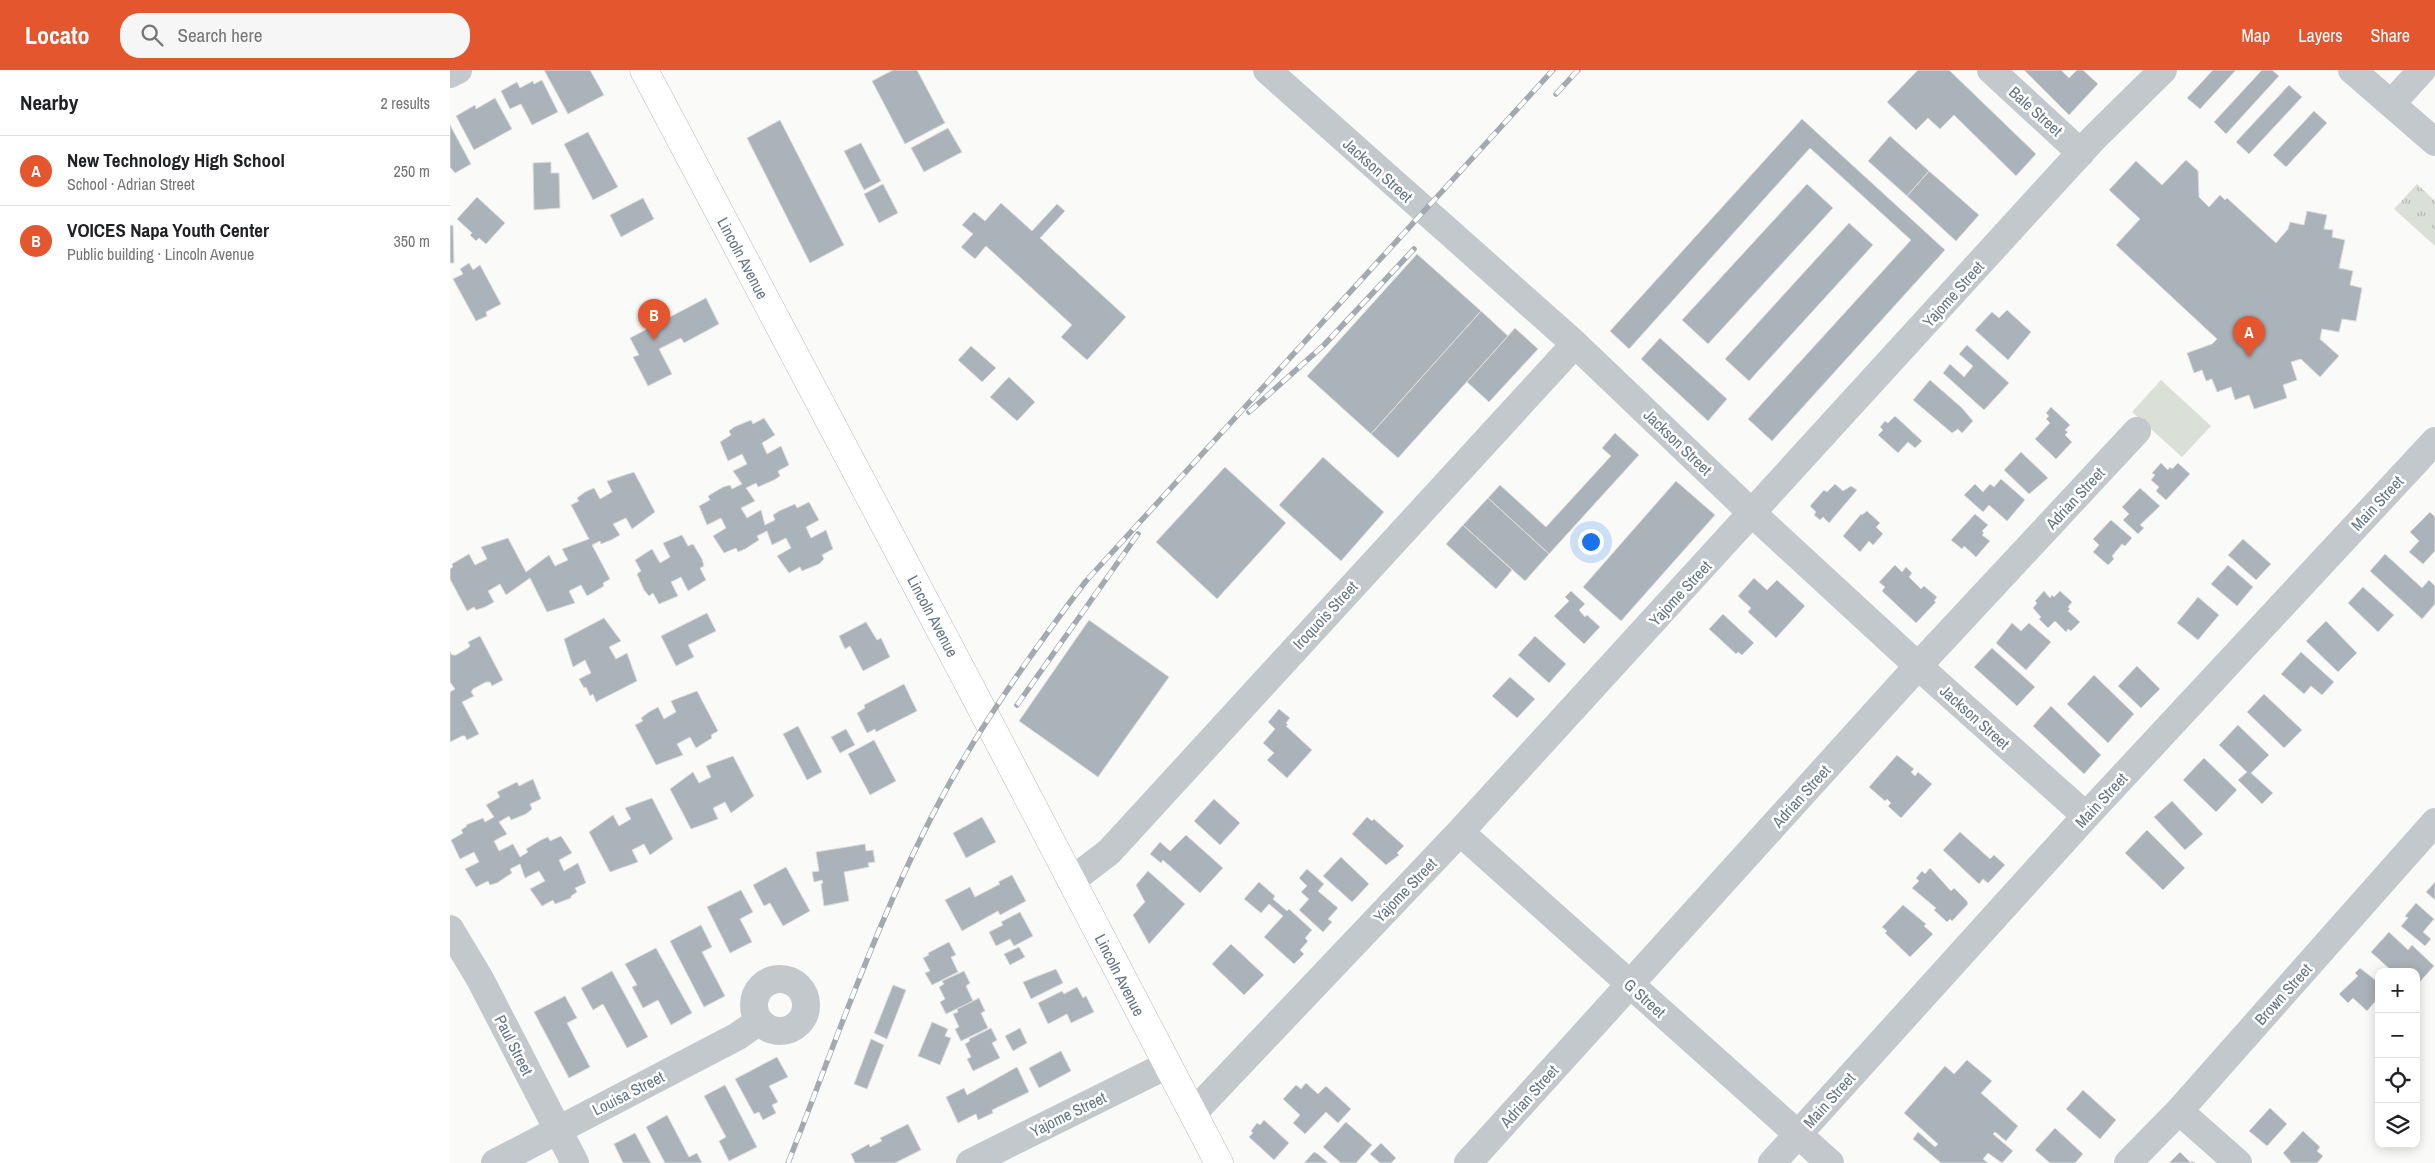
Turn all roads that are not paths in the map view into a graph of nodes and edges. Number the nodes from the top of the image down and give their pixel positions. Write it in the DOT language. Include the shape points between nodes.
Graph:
graph roads {
  1 [pos="458,70"];
  2 [pos="644,70"];
  3 [pos="1267,70"];
  4 [pos="1991,70"];
  5 [pos="2163,70"];
  6 [pos="2352,70"];
  7 [pos="2422,70"];
  8 [pos="450,74"];
  9 [pos="2391,104"];
  10 [pos="2435,142"];
  11 [pos="2081,153"];
  12 [pos="1575,344"];
  13 [pos="2137,431"];
  14 [pos="2435,441"];
  15 [pos="1753,514"];
  16 [pos="1918,666"];
  17 [pos="2086,816"];
  18 [pos="2435,822"];
  19 [pos="1460,832"];
  20 [pos="1071,882"];
  21 [pos="452,936"];
  22 [pos="1630,985"];
  23 [pos="759,1021"];
  24 [pos="1167,1065"];
  25 [pos="2179,1111"];
  26 [pos="1193,1113"];
  27 [pos="558,1130"];
  28 [pos="1798,1134"];
  29 [pos="495,1163"];
  30 [pos="575,1163"];
  31 [pos="970,1163"];
  32 [pos="1220,1163"];
  33 [pos="1468,1163"];
  34 [pos="1772,1163"];
  35 [pos="1830,1163"];
  36 [pos="2128,1163"];
  37 [pos="2238,1163"];
  1 -- 8 [label="street"];
  2 -- 20 [label="main road, Lincoln Avenue"];
  3 -- 12 [label="street, Jackson Street"];
  4 -- 11 [label="street, Bale Street"];
  5 -- 11 [label="street, Yajome Street"];
  6 -- 9 [label="street"];
  7 -- 9 [label="street"];
  9 -- 10 [label="street"];
  11 -- 15 [label="street, Yajome Street"];
  12 -- 15 [label="street, Jackson Street"];
  12 -- 20 [label="street, Iroquois Street" via="1109,852"];
  13 -- 16 [label="street, Adrian Street"];
  14 -- 17 [label="street, Main Street"];
  15 -- 16 [label="street, Jackson Street"];
  15 -- 19 [label="street, Yajome Street"];
  16 -- 17 [label="street, Jackson Street"];
  16 -- 22 [label="street, Adrian Street"];
  17 -- 28 [label="street, Main Street"];
  18 -- 25 [label="street, Brown Street"];
  19 -- 22 [label="street, G Street"];
  19 -- 26 [label="street, Yajome Street"];
  20 -- 24 [label="main road, Lincoln Avenue"];
  21 -- 27 [label="street, Paul Street" via="480,979"];
  22 -- 28 [label="street, G Street"];
  22 -- 33 [label="street, Adrian Street"];
  23 -- 27 [label="street, Louisa Street" via="738,1036"];
  24 -- 26 [label="main road, Lincoln Avenue"];
  24 -- 31 [label="street, Yajome Street"];
  25 -- 36 [label="street, Brown Street"];
  25 -- 37 [label="street"];
  26 -- 32 [label="main road, Lincoln Avenue"];
  27 -- 29 [label="street, Louisa Street"];
  27 -- 30 [label="street, Paul Street"];
  28 -- 34 [label="street, Main Street"];
  28 -- 35 [label="street, G Street"];
}
